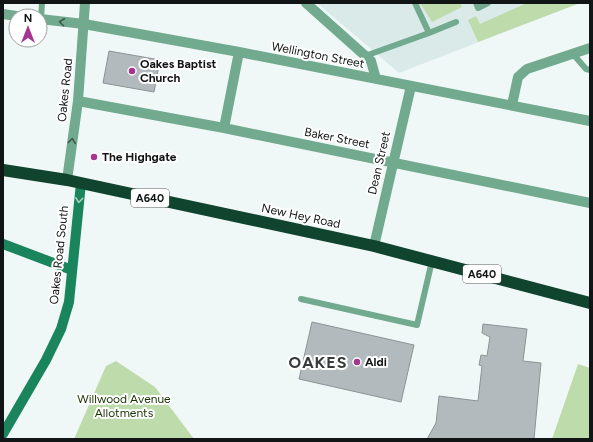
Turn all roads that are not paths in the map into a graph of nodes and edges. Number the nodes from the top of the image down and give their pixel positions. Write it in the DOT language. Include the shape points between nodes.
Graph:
graph roads {
  1 [pos="85,3"];
  2 [pos="306,3"];
  3 [pos="415,3"];
  4 [pos="476,3"];
  5 [pos="488,3"];
  6 [pos="48,20"];
  7 [pos="456,22"];
  8 [pos="84,24"];
  9 [pos="429,32"];
  10 [pos="590,48"];
  11 [pos="239,52"];
  12 [pos="573,54"];
  13 [pos="365,56"];
  14 [pos="590,70"];
  15 [pos="376,79"];
  16 [pos="411,86"];
  17 [pos="78,101"];
  18 [pos="512,105"];
  19 [pos="590,121"];
  20 [pos="224,128"];
  21 [pos="393,162"];
  22 [pos="3,170"];
  23 [pos="67,180"];
  24 [pos="80,183"];
  25 [pos="590,203"];
  26 [pos="3,244"];
  27 [pos="374,246"];
  28 [pos="432,261"];
  29 [pos="72,270"];
  30 [pos="301,299"];
  31 [pos="590,303"];
  32 [pos="3,434"];
  1 -- 8 [label="street, Oakes Road"];
  2 -- 13 [label="street"];
  3 -- 9 [label="lane"];
  4 -- 5 [label="lane" via="478,8"];
  8 -- 6 [label="street, Wellington Street, one-way"];
  7 -- 9 [label="lane"];
  8 -- 11 [label="street, Wellington Street"];
  8 -- 17 [label="street, Oakes Road"];
  9 -- 13 [label="lane"];
  10 -- 12 [label="street"];
  11 -- 15 [label="street, Wellington Street"];
  11 -- 20 [label="street"];
  12 -- 14 [label="lane" via="586,69"];
  12 -- 18 [label="street" via="527,69 518,76"];
  13 -- 15 [label="street" via="371,61"];
  15 -- 16 [label="street, Wellington Street"];
  16 -- 18 [label="street, Wellington Street"];
  16 -- 21 [label="street, Dean Street"];
  17 -- 20 [label="street, Baker Street"];
  23 -- 17 [label="street, Oakes Road, one-way"];
  18 -- 19 [label="street, Wellington Street"];
  20 -- 21 [label="street, Baker Street"];
  21 -- 25 [label="street, Baker Street"];
  21 -- 27 [label="street, Dean Street"];
  22 -- 23 [label="highway, New Hey Road / A640"];
  23 -- 24 [label="highway, New Hey Road / A640"];
  24 -- 27 [label="highway, New Hey Road / A640"];
  24 -- 29 [label="street, Oakes Road South, one-way"];
  26 -- 29 [label="street"];
  27 -- 28 [label="highway, New Hey Road / A640"];
  28 -- 30 [label="lane" via="418,325"];
  28 -- 31 [label="highway, New Hey Road / A640"];
  29 -- 32 [label="street, Oakes Road South" via="69,302 61,329"];
}
